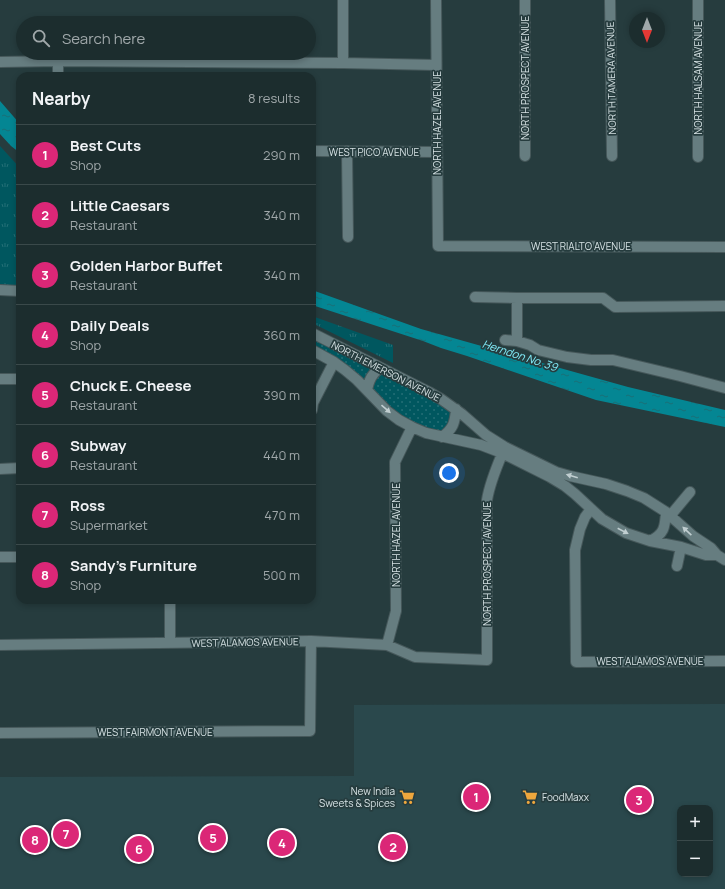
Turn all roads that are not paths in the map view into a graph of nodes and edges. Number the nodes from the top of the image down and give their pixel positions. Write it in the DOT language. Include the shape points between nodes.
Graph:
graph roads {
  1 [pos="343,0"];
  2 [pos="436,0"];
  3 [pos="525,0"];
  4 [pos="610,0"];
  5 [pos="698,0"];
  6 [pos="58,61"];
  7 [pos="0,62"];
  8 [pos="344,63"];
  9 [pos="436,65"];
  10 [pos="58,72"];
  11 [pos="316,151"];
  12 [pos="347,151"];
  13 [pos="437,152"];
  14 [pos="525,156"];
  15 [pos="612,156"];
  16 [pos="698,157"];
  17 [pos="348,237"];
  18 [pos="438,246"];
  19 [pos="725,247"];
  20 [pos="0,290"];
  21 [pos="16,291"];
  22 [pos="475,297"];
  23 [pos="518,298"];
  24 [pos="725,306"];
  25 [pos="316,335"];
  26 [pos="505,340"];
  27 [pos="517,341"];
  28 [pos="316,352"];
  29 [pos="334,362"];
  30 [pos="381,368"];
  31 [pos="0,379"];
  32 [pos="16,379"];
  33 [pos="725,388"];
  34 [pos="367,390"];
  35 [pos="316,397"];
  36 [pos="456,409"];
  37 [pos="412,427"];
  38 [pos="442,437"];
  39 [pos="504,450"];
  40 [pos="16,468"];
  41 [pos="0,469"];
  42 [pos="690,492"];
  43 [pos="591,509"];
  44 [pos="668,514"];
  45 [pos="650,541"];
  46 [pos="681,547"];
  47 [pos="0,557"];
  48 [pos="16,557"];
  49 [pos="721,557"];
  50 [pos="677,566"];
  51 [pos="170,604"];
  52 [pos="311,641"];
  53 [pos="170,643"];
  54 [pos="0,644"];
  55 [pos="387,645"];
  56 [pos="487,660"];
  57 [pos="725,661"];
  58 [pos="0,733"];
  1 -- 8 [label="street"];
  2 -- 9 [label="street, NORTH HAZEL AVENUE"];
  3 -- 14 [label="street, NORTH PROSPECT AVENUE"];
  4 -- 15 [label="street, NORTH TAMERA AVENUE"];
  5 -- 16 [label="street, NORTH HALSAM AVENUE"];
  6 -- 7 [label="street"];
  6 -- 8 [label="street"];
  6 -- 10 [label="street"];
  8 -- 9 [label="street"];
  9 -- 13 [label="street, NORTH HAZEL AVENUE"];
  11 -- 12 [label="street, WEST PICO AVENUE"];
  12 -- 13 [label="street, WEST PICO AVENUE"];
  12 -- 17 [label="street"];
  13 -- 18 [label="street, NORTH HAZEL AVENUE"];
  18 -- 19 [label="street, WEST RIALTO AVENUE"];
  20 -- 21 [label="street"];
  22 -- 23 [label="street"];
  23 -- 24 [label="street" via="603,298 615,307"];
  23 -- 27 [label="street"];
  25 -- 30 [label="street, NORTH EMERSON AVENUE"];
  26 -- 27 [label="street"];
  27 -- 33 [label="street" via="538,350 567,357 613,360"];
  28 -- 29 [label="street, NORTH EMERSON AVENUE"];
  29 -- 34 [label="street, NORTH EMERSON AVENUE"];
  29 -- 35 [label="street"];
  30 -- 34 [label="street" via="371,377"];
  30 -- 36 [label="street, NORTH EMERSON AVENUE"];
  31 -- 32 [label="street"];
  34 -- 37 [label="street, NORTH EMERSON AVENUE, one-way" via="387,411"];
  36 -- 38 [label="street" via="454,425"];
  36 -- 39 [label="street, NORTH EMERSON AVENUE"];
  37 -- 38 [label="street, NORTH EMERSON AVENUE"];
  37 -- 55 [label="street, NORTH HAZEL AVENUE" via="395,462 396,611"];
  38 -- 39 [label="street, NORTH EMERSON AVENUE"];
  39 -- 43 [label="street, NORTH EMERSON AVENUE" via="566,486"];
  44 -- 39 [label="street, NORTH EMERSON AVENUE, one-way" via="644,498 627,491 556,472"];
  39 -- 56 [label="street, NORTH PROSPECT AVENUE" via="489,486 487,500"];
  40 -- 41 [label="street"];
  42 -- 44 [label="street"];
  43 -- 45 [label="street, NORTH EMERSON AVENUE, one-way" via="620,530"];
  43 -- 57 [label="street, WEST ALAMOS AVENUE" via="580,529 575,550 576,662"];
  44 -- 45 [label="street" via="664,530"];
  49 -- 44 [label="street, NORTH EMERSON AVENUE, one-way"];
  45 -- 46 [label="street, NORTH EMERSON AVENUE"];
  46 -- 49 [label="street, NORTH EMERSON AVENUE"];
  46 -- 50 [label="street"];
  47 -- 48 [label="street"];
  51 -- 53 [label="street"];
  52 -- 53 [label="street, WEST ALAMOS AVENUE"];
  52 -- 55 [label="street, WEST ALAMOS AVENUE"];
  52 -- 58 [label="street, WEST FAIRMONT AVENUE" via="310,731"];
  53 -- 54 [label="street, WEST ALAMOS AVENUE"];
  55 -- 56 [label="street, WEST ALAMOS AVENUE" via="415,657"];
}
